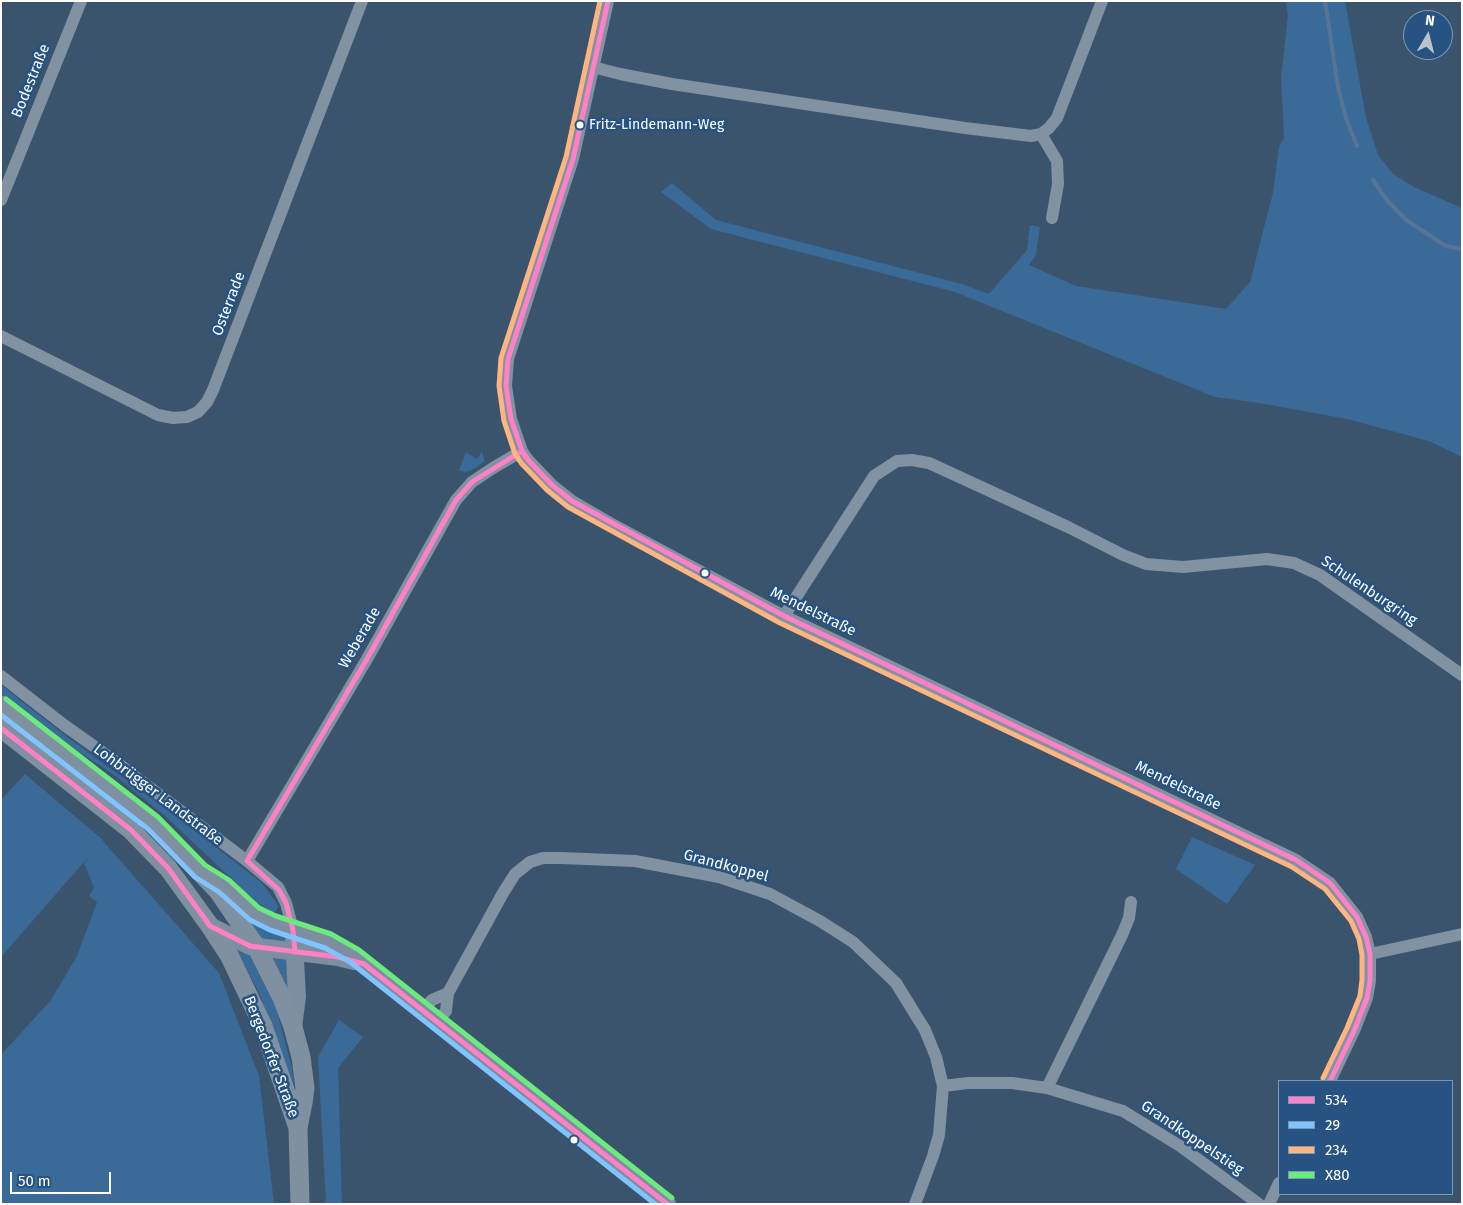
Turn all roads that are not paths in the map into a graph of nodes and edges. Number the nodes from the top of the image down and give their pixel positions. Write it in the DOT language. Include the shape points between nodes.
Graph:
graph roads {
  1 [pos="81,1"];
  2 [pos="362,1"];
  3 [pos="608,1"];
  4 [pos="1102,1"];
  5 [pos="593,67"];
  6 [pos="1041,134"];
  7 [pos="1,200"];
  8 [pos="1052,218"];
  9 [pos="1,336"];
  10 [pos="522,451"];
  11 [pos="784,616"];
  12 [pos="1462,675"];
  13 [pos="1,676"];
  14 [pos="1,705"];
  15 [pos="1,728"];
  16 [pos="247,861"];
  17 [pos="200,871"];
  18 [pos="1131,902"];
  19 [pos="210,926"];
  20 [pos="293,930"];
  21 [pos="1462,934"];
  22 [pos="257,948"];
  23 [pos="295,952"];
  24 [pos="1370,954"];
  25 [pos="364,964"];
  26 [pos="448,993"];
  27 [pos="423,1010"];
  28 [pos="437,1022"];
  29 [pos="293,1027"];
  30 [pos="1330,1080"];
  31 [pos="943,1086"];
  32 [pos="1047,1088"];
  33 [pos="298,1128"];
  34 [pos="1278,1185"];
  35 [pos="300,1204"];
  36 [pos="667,1204"];
  37 [pos="915,1204"];
  38 [pos="1259,1204"];
  39 [pos="1269,1204"];
  1 -- 7 [label="street, Bodestraße"];
  2 -- 9 [label="street, Osterrade" via="214,390 198,412 187,417 158,415"];
  3 -- 5 [label="street, Mendelstraße"];
  4 -- 6 [label="street" via="1058,118"];
  5 -- 6 [label="street" via="672,84 965,128 1031,136"];
  5 -- 10 [label="street, Mendelstraße" via="573,159 508,359 506,376 511,419"];
  6 -- 8 [label="street" via="1058,161"];
  10 -- 11 [label="street, Mendelstraße" via="535,469 572,501"];
  10 -- 16 [label="street, Weberade" via="472,482 456,500 372,652"];
  11 -- 12 [label="street, Schulenburgring" via="874,476 898,461 912,460 929,463 1146,564 1183,566 1267,559 1294,563 1320,575"];
  11 -- 24 [label="street, Mendelstraße" via="1312,869 1330,883 1357,917"];
  13 -- 16 [label="street, Lohbrügger Landstraße"];
  14 -- 17 [label="main road, Bergedorfer Straße" via="153,823"];
  15 -- 19 [label="main road, Bergedorfer Straße" via="143,841 168,868"];
  16 -- 20 [label="street, Lohbrügger Landstraße" via="278,887"];
  17 -- 20 [label="street" via="224,886 255,914"];
  17 -- 22 [label="main road, Bergedorfer Straße" via="218,891"];
  18 -- 32 [label="street" via="1130,918"];
  19 -- 22 [label="street"];
  19 -- 33 [label="main road, Bergedorfer Straße" via="229,955 263,1026"];
  20 -- 23 [label="street, Lohbrügger Landstraße"];
  20 -- 25 [label="street" via="328,941"];
  21 -- 24 [label="street"];
  22 -- 23 [label="street"];
  22 -- 29 [label="main road, Bergedorfer Straße"];
  23 -- 25 [label="street"];
  23 -- 29 [label="street, Lohbrügger Landstraße"];
  24 -- 30 [label="street, Mendelstraße" via="1368,998"];
  25 -- 27 [label="street"];
  26 -- 27 [label="street" via="432,1000"];
  26 -- 28 [label="street, Grandkoppel" via="446,1011"];
  26 -- 31 [label="street, Grandkoppel" via="503,893 521,868 543,858 635,861 719,877 770,894 854,942 896,983 925,1030"];
  27 -- 28 [label="street"];
  28 -- 36 [label="street"];
  29 -- 33 [label="main road, Bergedorfer Straße" via="305,1088"];
  31 -- 32 [label="street, Grandkoppelstieg" via="1012,1082"];
  31 -- 37 [label="street, Grandkoppel" via="939,1135"];
  32 -- 38 [label="street, Grandkoppelstieg" via="1123,1111 1180,1146"];
  33 -- 35 [label="main road, Bergedorfer Straße"];
  34 -- 39 [label="street"];
}
